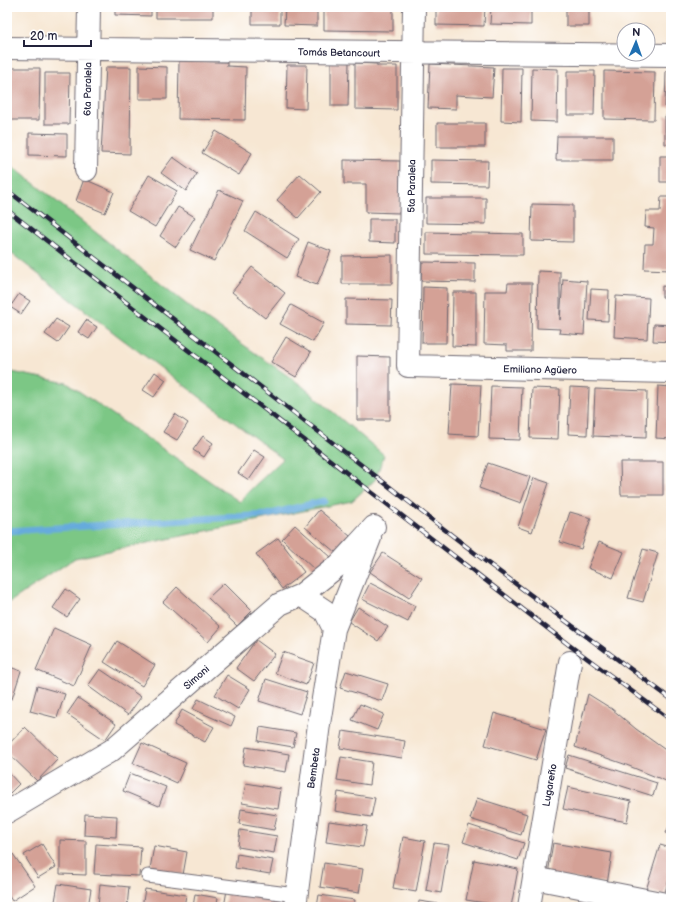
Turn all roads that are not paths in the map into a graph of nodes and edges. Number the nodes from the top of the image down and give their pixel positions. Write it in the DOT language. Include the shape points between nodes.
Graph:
graph roads {
  1 [pos="89,7"];
  2 [pos="414,7"];
  3 [pos="7,48"];
  4 [pos="88,49"];
  5 [pos="413,52"];
  6 [pos="671,55"];
  7 [pos="86,170"];
  8 [pos="408,366"];
  9 [pos="671,372"];
  10 [pos="374,527"];
  11 [pos="301,594"];
  12 [pos="334,629"];
  13 [pos="570,662"];
  14 [pos="7,812"];
  15 [pos="148,876"];
  16 [pos="534,878"];
  17 [pos="296,901"];
  18 [pos="671,905"];
  19 [pos="529,907"];
  1 -- 4 [label="street, 6ta Paralela"];
  2 -- 5 [label="street, 5ta Paralela"];
  3 -- 4 [label="street, Tomás Betancourt"];
  4 -- 5 [label="street, Tomás Betancourt"];
  4 -- 7 [label="street, 6ta Paralela"];
  5 -- 6 [label="street, Tomás Betancourt"];
  5 -- 8 [label="street, 5ta Paralela"];
  8 -- 9 [label="street, Emiliano Agüero"];
  10 -- 11 [label="street, Simoni" via="340,564"];
  10 -- 12 [label="street, Bembeta"];
  11 -- 12 [label="street" via="325,610"];
  11 -- 14 [label="street, Simoni" via="280,604 112,750"];
  12 -- 17 [label="street, Bembeta"];
  13 -- 16 [label="street, Lugareño"];
  15 -- 17 [label="lane"];
  16 -- 18 [label="street"];
  16 -- 19 [label="street, Lugareño"];
}
